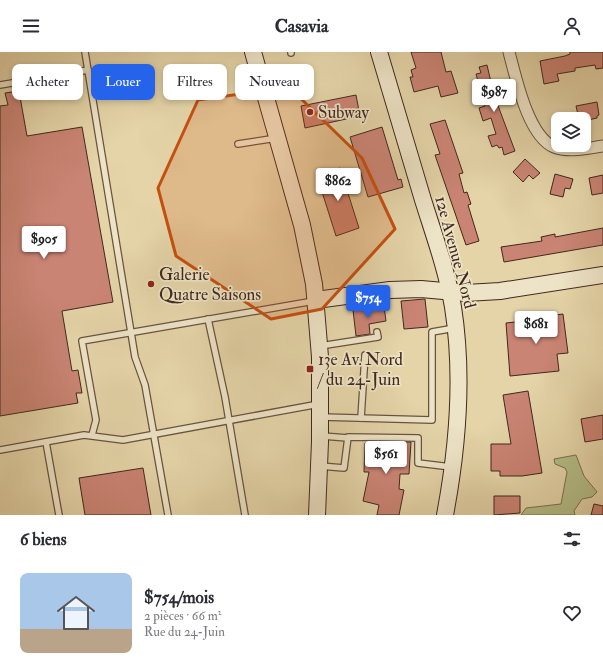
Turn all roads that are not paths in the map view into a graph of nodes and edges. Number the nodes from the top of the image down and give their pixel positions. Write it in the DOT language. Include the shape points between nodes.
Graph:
graph roads {
  1 [pos="85,52"];
  2 [pos="253,52"];
  3 [pos="379,52"];
  4 [pos="509,52"];
  5 [pos="88,70"];
  6 [pos="0,85"];
  7 [pos="278,138"];
  8 [pos="238,144"];
  9 [pos="603,146"];
  10 [pos="603,275"];
  11 [pos="450,292"];
  12 [pos="316,300"];
  13 [pos="208,319"];
  14 [pos="455,328"];
  15 [pos="377,332"];
  16 [pos="131,333"];
  17 [pos="320,346"];
  18 [pos="365,355"];
  19 [pos="320,410"];
  20 [pos="361,418"];
  21 [pos="228,420"];
  22 [pos="154,433"];
  23 [pos="92,435"];
  24 [pos="320,436"];
  25 [pos="348,438"];
  26 [pos="46,442"];
  27 [pos="0,450"];
  28 [pos="319,466"];
  29 [pos="453,467"];
  30 [pos="59,515"];
  31 [pos="168,515"];
  32 [pos="245,515"];
  33 [pos="317,515"];
  34 [pos="445,515"];
  1 -- 5 [label="lane"];
  2 -- 7 [label="main road"];
  3 -- 11 [label="main road, 12e Avenue Nord"];
  4 -- 9 [label="street" via="530,121 544,141 567,150"];
  5 -- 6 [label="lane"];
  5 -- 16 [label="lane"];
  7 -- 8 [label="lane"];
  7 -- 12 [label="main road" via="311,262"];
  10 -- 11 [label="main road" via="500,291"];
  11 -- 12 [label="main road" via="421,289 390,290"];
  11 -- 14 [label="main road, 12e Avenue Nord"];
  12 -- 13 [label="lane"];
  12 -- 17 [label="main road"];
  13 -- 16 [label="lane"];
  13 -- 21 [label="lane"];
  14 -- 20 [label="lane" via="432,332 432,420"];
  14 -- 29 [label="main road, 12e Avenue Nord" via="459,395"];
  15 -- 17 [label="lane" via="378,337"];
  16 -- 22 [label="lane"];
  16 -- 23 [label="lane" via="82,341 96,420"];
  17 -- 19 [label="main road"];
  18 -- 20 [label="lane"];
  19 -- 20 [label="lane"];
  19 -- 21 [label="lane"];
  19 -- 24 [label="main road"];
  21 -- 22 [label="lane"];
  21 -- 32 [label="lane"];
  22 -- 23 [label="lane" via="123,440"];
  22 -- 31 [label="lane"];
  23 -- 26 [label="lane"];
  24 -- 25 [label="lane"];
  24 -- 28 [label="main road"];
  25 -- 28 [label="lane" via="344,468"];
  25 -- 29 [label="lane" via="418,438 418,463"];
  26 -- 27 [label="lane"];
  26 -- 30 [label="lane"];
  28 -- 33 [label="main road"];
  29 -- 34 [label="main road, 12e Avenue Nord"];
}
